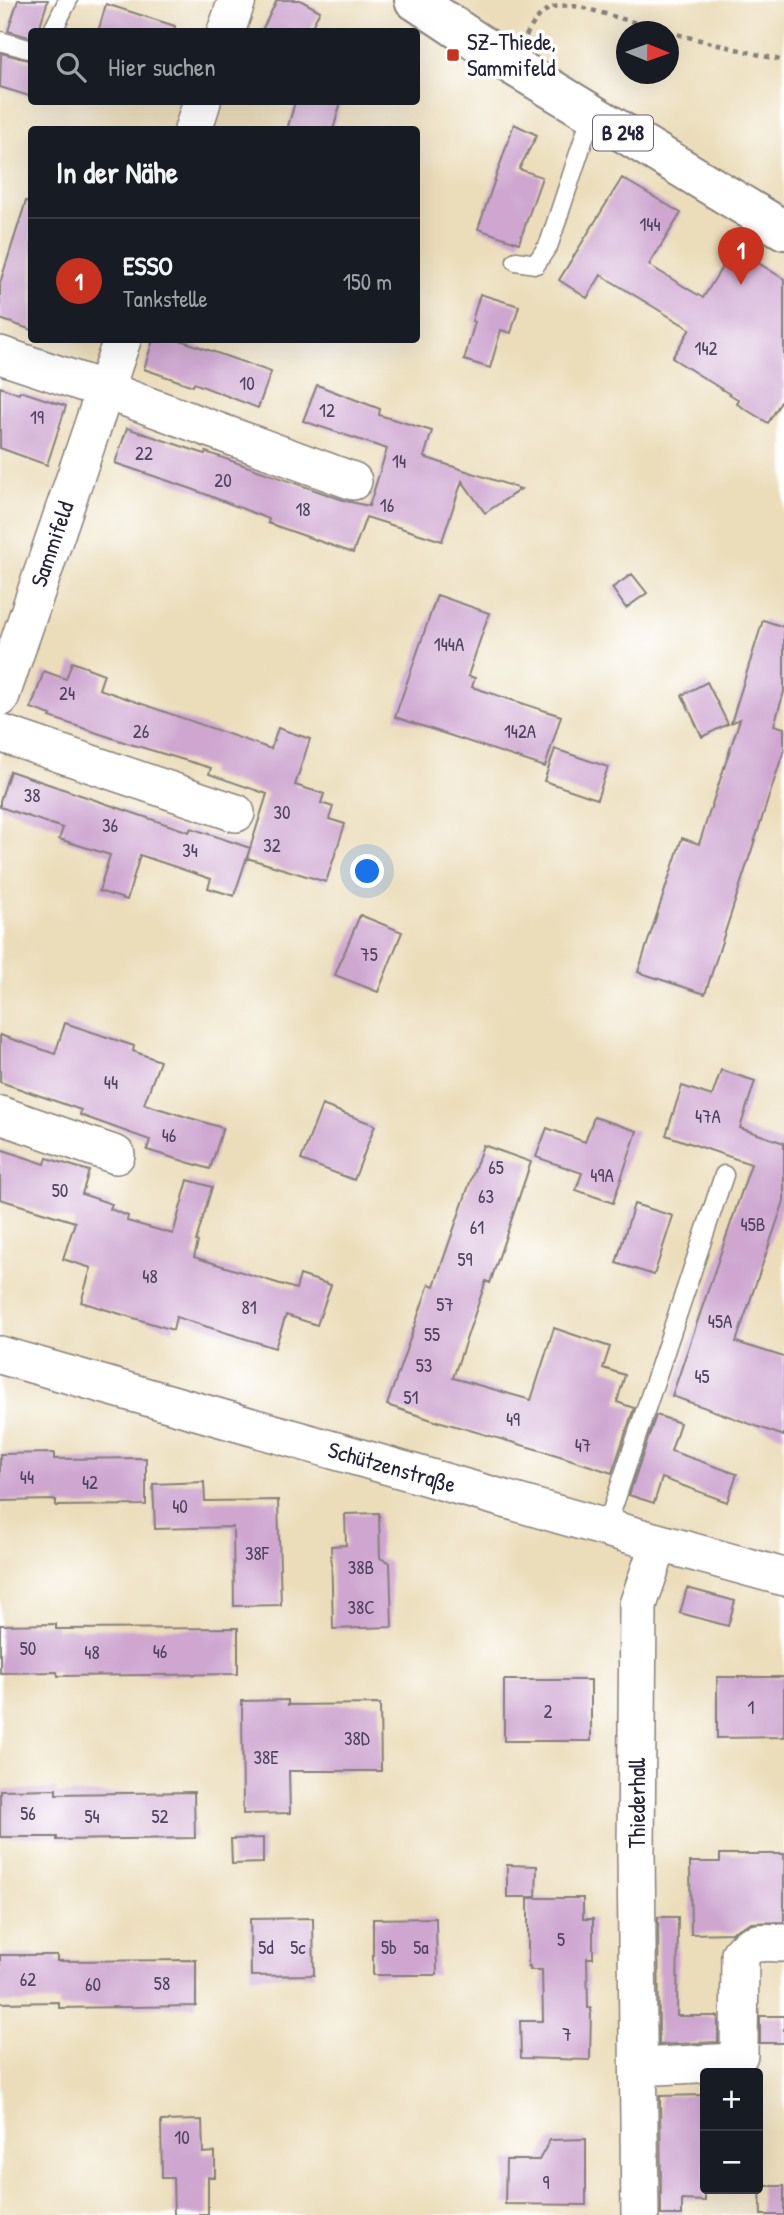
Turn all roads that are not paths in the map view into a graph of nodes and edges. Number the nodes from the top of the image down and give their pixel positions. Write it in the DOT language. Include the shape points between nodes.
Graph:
graph roads {
  1 [pos="68,0"];
  2 [pos="414,0"];
  3 [pos="54,28"];
  4 [pos="0,41"];
  5 [pos="28,49"];
  6 [pos="201,105"];
  7 [pos="592,114"];
  8 [pos="194,126"];
  9 [pos="784,230"];
  10 [pos="516,261"];
  11 [pos="121,343"];
  12 [pos="0,355"];
  13 [pos="105,390"];
  14 [pos="353,481"];
  15 [pos="0,698"];
  16 [pos="0,733"];
  17 [pos="236,813"];
  18 [pos="0,1115"];
  19 [pos="116,1155"];
  20 [pos="724,1175"];
  21 [pos="0,1355"];
  22 [pos="606,1528"];
  23 [pos="659,1543"];
  24 [pos="784,1577"];
  25 [pos="784,1943"];
  26 [pos="639,2067"];
  27 [pos="640,2215"];
  1 -- 3 [label="lane"];
  2 -- 7 [label="main road, B 248"];
  4 -- 5 [label="lane"];
  6 -- 8 [label="street"];
  7 -- 9 [label="main road, B 248"];
  7 -- 10 [label="lane" via="549,244 536,264"];
  11 -- 13 [label="street, Sammifeld"];
  12 -- 13 [label="street"];
  13 -- 14 [label="street"];
  13 -- 15 [label="street, Sammifeld"];
  16 -- 17 [label="street"];
  18 -- 19 [label="street"];
  20 -- 22 [label="lane"];
  21 -- 22 [label="street, Schützenstraße"];
  22 -- 23 [label="street, Schützenstraße"];
  23 -- 24 [label="street, Schützenstraße"];
  23 -- 26 [label="street, Thiederhall" via="638,1605"];
  25 -- 26 [label="street" via="753,1943 740,1954 739,2055 735,2062"];
  26 -- 27 [label="street, Thiederhall"];
}
